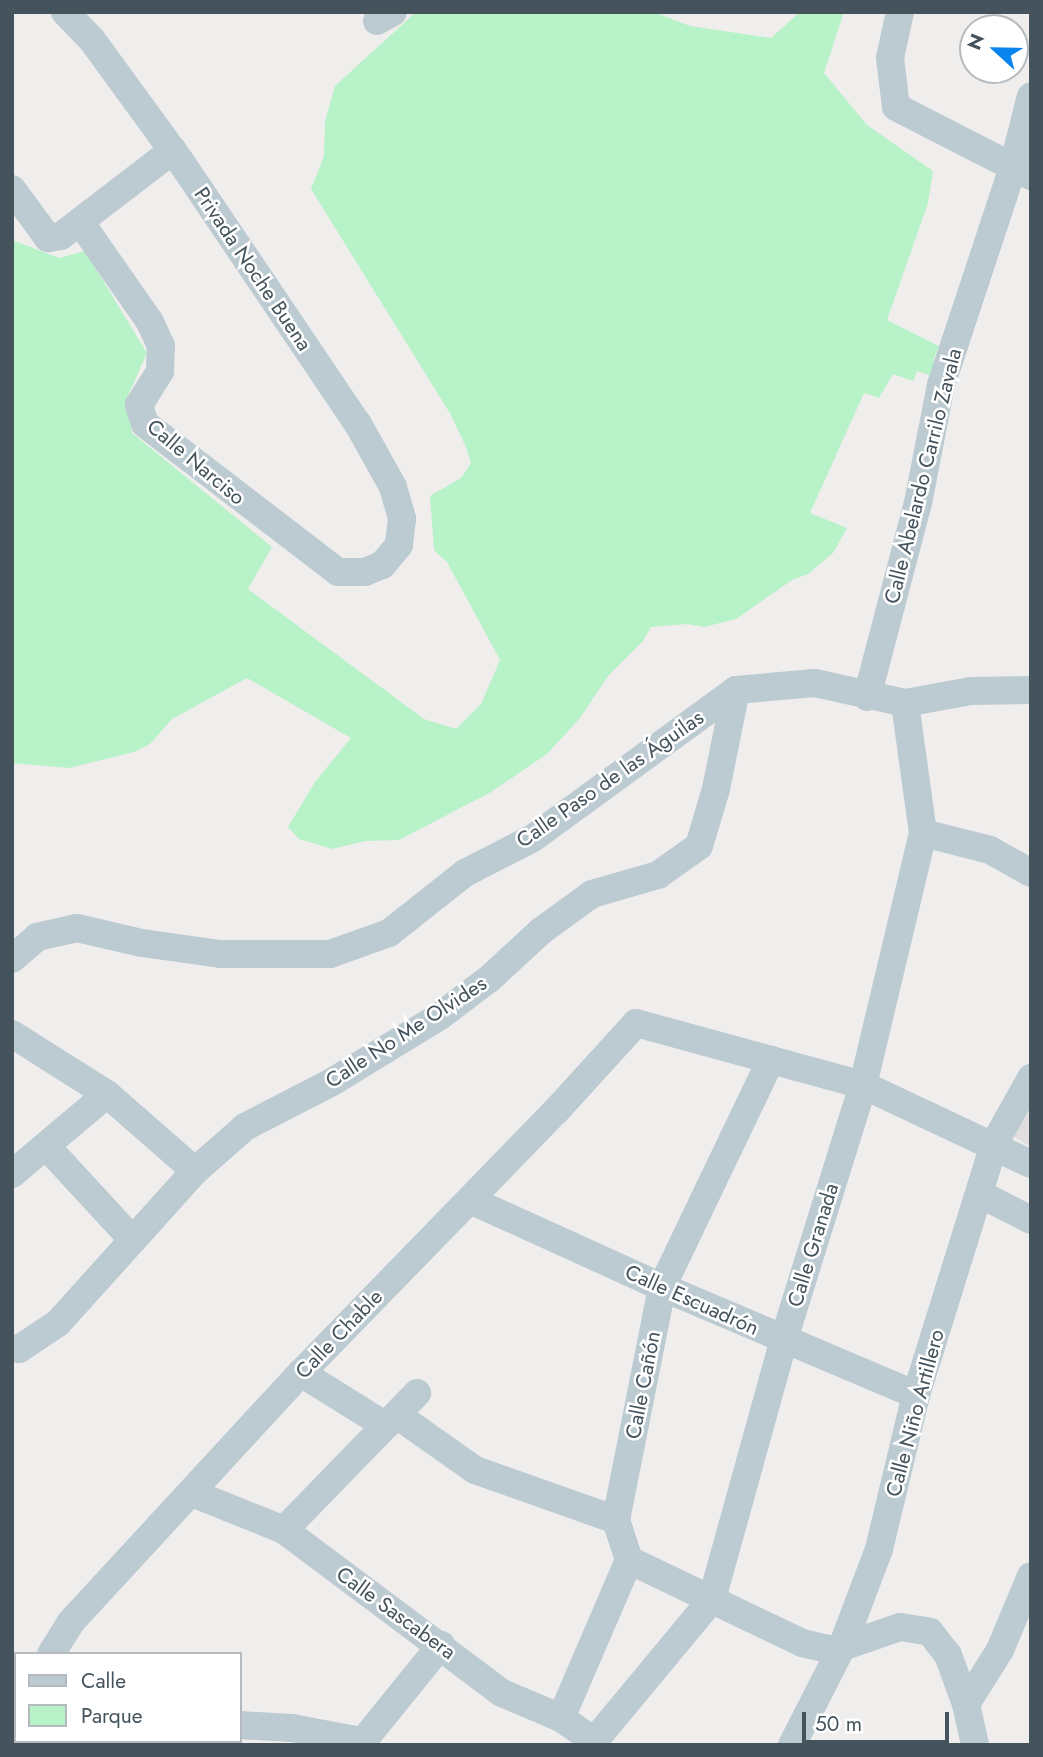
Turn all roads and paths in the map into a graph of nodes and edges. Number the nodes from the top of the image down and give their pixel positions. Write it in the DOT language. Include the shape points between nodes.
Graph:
graph roads {
  1 [pos="65,12"];
  2 [pos="901,12"];
  3 [pos="1031,96"];
  4 [pos="173,150"];
  5 [pos="1022,171"];
  6 [pos="12,189"];
  7 [pos="81,223"];
  8 [pos="399,545"];
  9 [pos="736,690"];
  10 [pos="1031,690"];
  11 [pos="867,697"];
  12 [pos="905,703"];
  13 [pos="923,832"];
  14 [pos="1031,873"];
  15 [pos="12,959"];
  16 [pos="12,1034"];
  17 [pos="771,1060"];
  18 [pos="1031,1077"];
  19 [pos="863,1085"];
  20 [pos="107,1094"];
  21 [pos="994,1144"];
  22 [pos="47,1147"];
  23 [pos="1031,1164"];
  24 [pos="195,1171"];
  25 [pos="12,1174"];
  26 [pos="980,1194"];
  27 [pos="470,1200"];
  28 [pos="1031,1220"];
  29 [pos="131,1238"];
  30 [pos="662,1287"];
  31 [pos="784,1339"];
  32 [pos="12,1348"];
  33 [pos="301,1373"];
  34 [pos="417,1393"];
  35 [pos="916,1395"];
  36 [pos="391,1421"];
  37 [pos="192,1493"];
  38 [pos="616,1520"];
  39 [pos="284,1530"];
  40 [pos="629,1560"];
  41 [pos="1031,1576"];
  42 [pos="712,1599"];
  43 [pos="441,1645"];
  44 [pos="842,1647"];
  45 [pos="52,1652"];
  46 [pos="966,1704"];
  47 [pos="561,1718"];
  48 [pos="242,1725"];
  49 [pos="975,1741"];
  50 [pos="360,1743"];
  51 [pos="592,1743"];
  52 [pos="792,1745"];
  1 -- 4 [label="street, Privada Noche Buena" via="92,40"];
  2 -- 5 [label="street" via="890,58 896,107"];
  3 -- 5 [label="street, Calle Abelardo Carrilo Zavala"];
  4 -- 7 [label="street"];
  4 -- 8 [label="street, Privada Noche Buena" via="393,487 402,519"];
  5 -- 11 [label="street, Calle Abelardo Carrilo Zavala" via="941,385 918,503"];
  6 -- 7 [label="street" via="48,238 61,236"];
  7 -- 8 [label="street, Calle Narciso" via="161,346 160,371 139,405 145,424 338,572 365,572 382,565"];
  9 -- 11 [label="street" via="815,683"];
  9 -- 15 [label="street, Calle Paso de las Águilas" via="534,838 465,873 389,933 330,954 280,956 207,952 77,928 37,937"];
  9 -- 24 [label="street, Calle No Me Olvides" via="699,846 658,875 592,894 440,1016 332,1082 244,1127"];
  10 -- 12 [label="street" via="971,691"];
  11 -- 12 [label="street"];
  12 -- 13 [label="street, Calle Granada"];
  13 -- 14 [label="street" via="990,850"];
  13 -- 19 [label="street, Calle Granada"];
  16 -- 20 [label="street"];
  17 -- 19 [label="street"];
  17 -- 27 [label="street, Calle Chable" via="636,1023"];
  17 -- 30 [label="street, Calle Cañón"];
  18 -- 21 [label="street, Calle Niño Artillero"];
  19 -- 21 [label="street"];
  19 -- 31 [label="street, Calle Granada"];
  20 -- 22 [label="street"];
  20 -- 24 [label="street"];
  21 -- 23 [label="street"];
  21 -- 26 [label="street, Calle Niño Artillero"];
  22 -- 25 [label="street"];
  22 -- 29 [label="street"];
  24 -- 29 [label="street, Calle No Me Olvides"];
  26 -- 28 [label="street"];
  26 -- 35 [label="street, Calle Niño Artillero"];
  27 -- 30 [label="street, Calle Escuadrón"];
  27 -- 33 [label="street, Calle Chable"];
  29 -- 32 [label="street, Calle No Me Olvides" via="58,1323 19,1349"];
  30 -- 31 [label="street, Calle Escuadrón"];
  30 -- 38 [label="street, Calle Cañón"];
  31 -- 35 [label="street, Calle Escuadrón"];
  31 -- 42 [label="street, Calle Granada"];
  33 -- 36 [label="street"];
  33 -- 37 [label="street, Calle Chable"];
  34 -- 36 [label="street"];
  35 -- 44 [label="street, Calle Niño Artillero" via="879,1549"];
  36 -- 38 [label="street" via="475,1470"];
  36 -- 39 [label="street"];
  37 -- 39 [label="street, Calle Sascabera"];
  37 -- 45 [label="street, Calle Chable" via="70,1623"];
  38 -- 40 [label="street, Calle Cañón"];
  39 -- 43 [label="street, Calle Sascabera"];
  40 -- 42 [label="street"];
  40 -- 47 [label="street"];
  41 -- 46 [label="street" via="1000,1650"];
  42 -- 44 [label="street" via="802,1643 833,1650"];
  42 -- 51 [label="street, Calle Granada"];
  43 -- 47 [label="street, Calle Sascabera" via="502,1693"];
  43 -- 50 [label="street"];
  44 -- 46 [label="street" via="900,1627 930,1632 948,1655"];
  44 -- 52 [label="street, Calle Niño Artillero"];
  46 -- 49 [label="street"];
  47 -- 51 [label="street, Calle Sascabera"];
  48 -- 50 [label="street" via="292,1728"];
}
